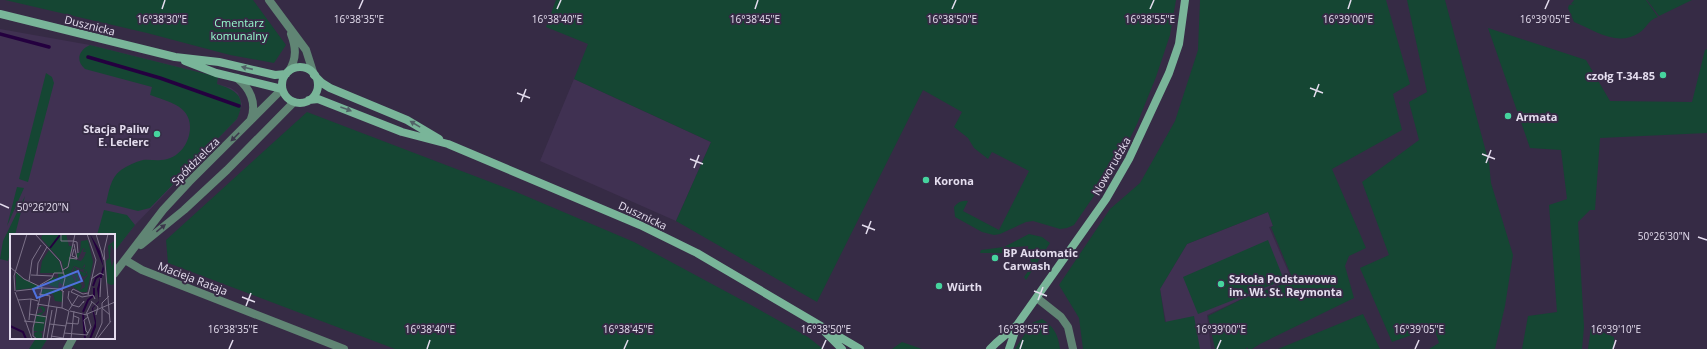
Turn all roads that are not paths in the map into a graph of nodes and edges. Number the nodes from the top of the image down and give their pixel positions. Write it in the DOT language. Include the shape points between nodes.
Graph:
graph roads {
  1 [pos="269,0"];
  2 [pos="1185,0"];
  3 [pos="0,14"];
  4 [pos="288,25"];
  5 [pos="175,57"];
  6 [pos="288,73"];
  7 [pos="314,75"];
  8 [pos="237,78"];
  9 [pos="282,89"];
  10 [pos="309,100"];
  11 [pos="294,102"];
  12 [pos="250,121"];
  13 [pos="448,144"];
  14 [pos="128,257"];
  15 [pos="115,273"];
  16 [pos="1037,298"];
  17 [pos="1017,325"];
  18 [pos="819,326"];
  19 [pos="72,339"];
  20 [pos="67,349"];
  21 [pos="344,349"];
  22 [pos="842,349"];
  23 [pos="860,349"];
  24 [pos="990,349"];
  25 [pos="1009,349"];
  26 [pos="1073,349"];
  1 -- 4 [label="street"];
  2 -- 16 [label="street, Noworudzka" via="1179,44 1170,73 1132,152 1106,199"];
  3 -- 5 [label="street, Dusznicka"];
  4 -- 6 [label="street" via="296,50 294,62"];
  4 -- 7 [label="street" via="306,50"];
  6 -- 5 [label="street, Dusznicka, one-way" via="275,75 219,62"];
  5 -- 8 [label="street, Dusznicka" via="216,73"];
  6 -- 7 [label="street" via="300,68"];
  6 -- 9 [label="street" via="283,79"];
  7 -- 10 [label="street" via="317,80 316,92"];
  13 -- 7 [label="street, Dusznicka, one-way" via="407,120 330,88"];
  8 -- 9 [label="street, Dusznicka"];
  8 -- 12 [label="street" via="246,86 252,97 254,110"];
  9 -- 11 [label="street" via="288,99"];
  9 -- 12 [label="street, Spółdzielcza"];
  10 -- 11 [label="street" via="304,103"];
  10 -- 13 [label="street, Dusznicka, one-way" via="318,99 402,132"];
  14 -- 11 [label="street, Spółdzielcza, one-way" via="227,170"];
  12 -- 14 [label="street, Spółdzielcza, one-way" via="163,210"];
  13 -- 18 [label="street, Dusznicka" via="640,225 697,253"];
  14 -- 15 [label="street, Spółdzielcza"];
  14 -- 21 [label="street, Macieja Rataja" via="142,270"];
  16 -- 17 [label="street, Noworudzka"];
  16 -- 26 [label="street" via="1061,317 1068,327"];
  17 -- 24 [label="street, Noworudzka"];
  17 -- 25 [label="street, Noworudzka"];
  18 -- 22 [label="street, Dusznicka"];
  18 -- 23 [label="street, Dusznicka"];
  19 -- 20 [label="street"];
}
